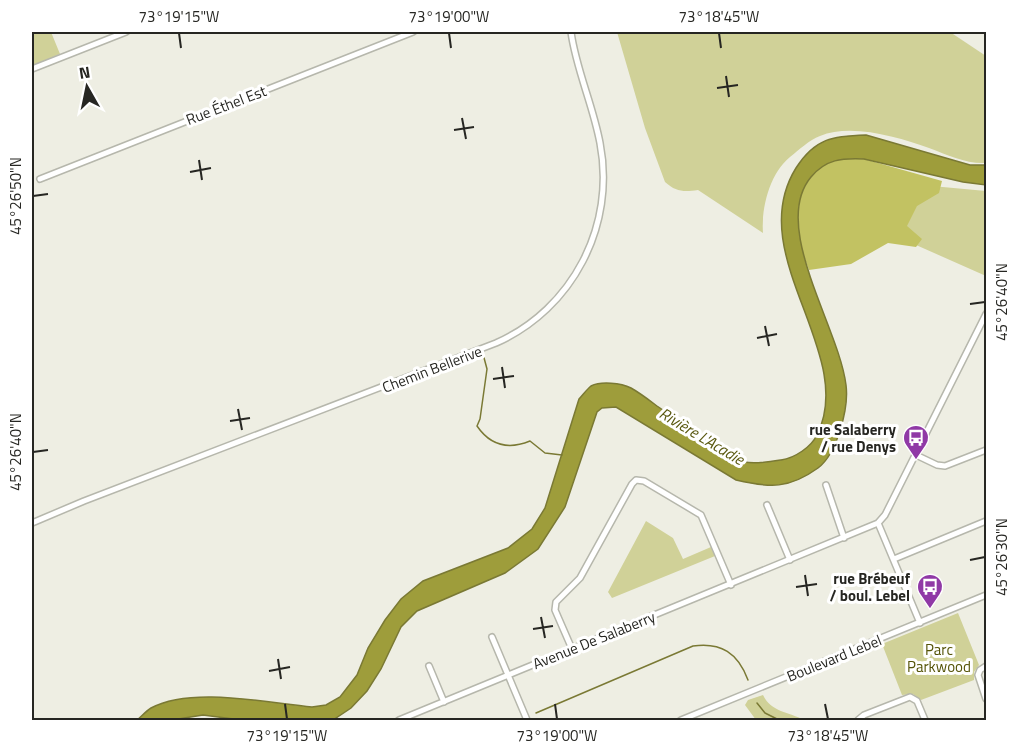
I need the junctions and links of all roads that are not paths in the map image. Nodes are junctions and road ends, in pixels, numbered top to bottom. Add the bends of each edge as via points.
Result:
1 (126, 32) edge
2 (413, 32) edge
3 (571, 32) edge
4 (32, 69) edge
5 (40, 179) dead end
6 (987, 314) edge
7 (987, 450) edge
8 (916, 455) junction
9 (826, 485) dead end
10 (767, 505) dead end
11 (987, 521) edge
12 (32, 523) edge
13 (878, 523) junction
14 (844, 538) junction
15 (790, 560) junction
16 (894, 560) junction
17 (731, 585) junction
18 (987, 595) edge
19 (920, 623) junction
20 (492, 637) dead end
21 (572, 650) junction
22 (429, 666) dead end
23 (987, 666) edge
24 (508, 675) junction
25 (987, 699) edge
26 (444, 702) junction
27 (399, 720) edge
28 (526, 720) edge
29 (681, 720) edge
30 (858, 720) edge
31 (925, 720) edge

1 - 4 street
2 - 5 street, Rue Éthel Est
3 - 12 street, Chemin Bellerive via 601,144 603,197 598,225 584,261 540,317 496,343
6 - 8 street
7 - 8 street via 945,466
8 - 13 street
9 - 14 street
10 - 15 street
11 - 16 street
13 - 14 street, Avenue De Salaberry
13 - 16 street
14 - 15 street, Avenue De Salaberry
15 - 17 street, Avenue De Salaberry
16 - 19 street
17 - 21 street, Avenue De Salaberry
17 - 21 street via 701,515 636,480 579,580 556,602 555,610
18 - 19 street, Boulevard Lebel
19 - 29 street, Boulevard Lebel
20 - 24 street
21 - 24 street, Avenue De Salaberry
22 - 26 street
23 - 25 street via 978,677
24 - 26 street, Avenue De Salaberry
24 - 28 street
26 - 27 street, Avenue De Salaberry
30 - 31 street via 910,697 917,700

